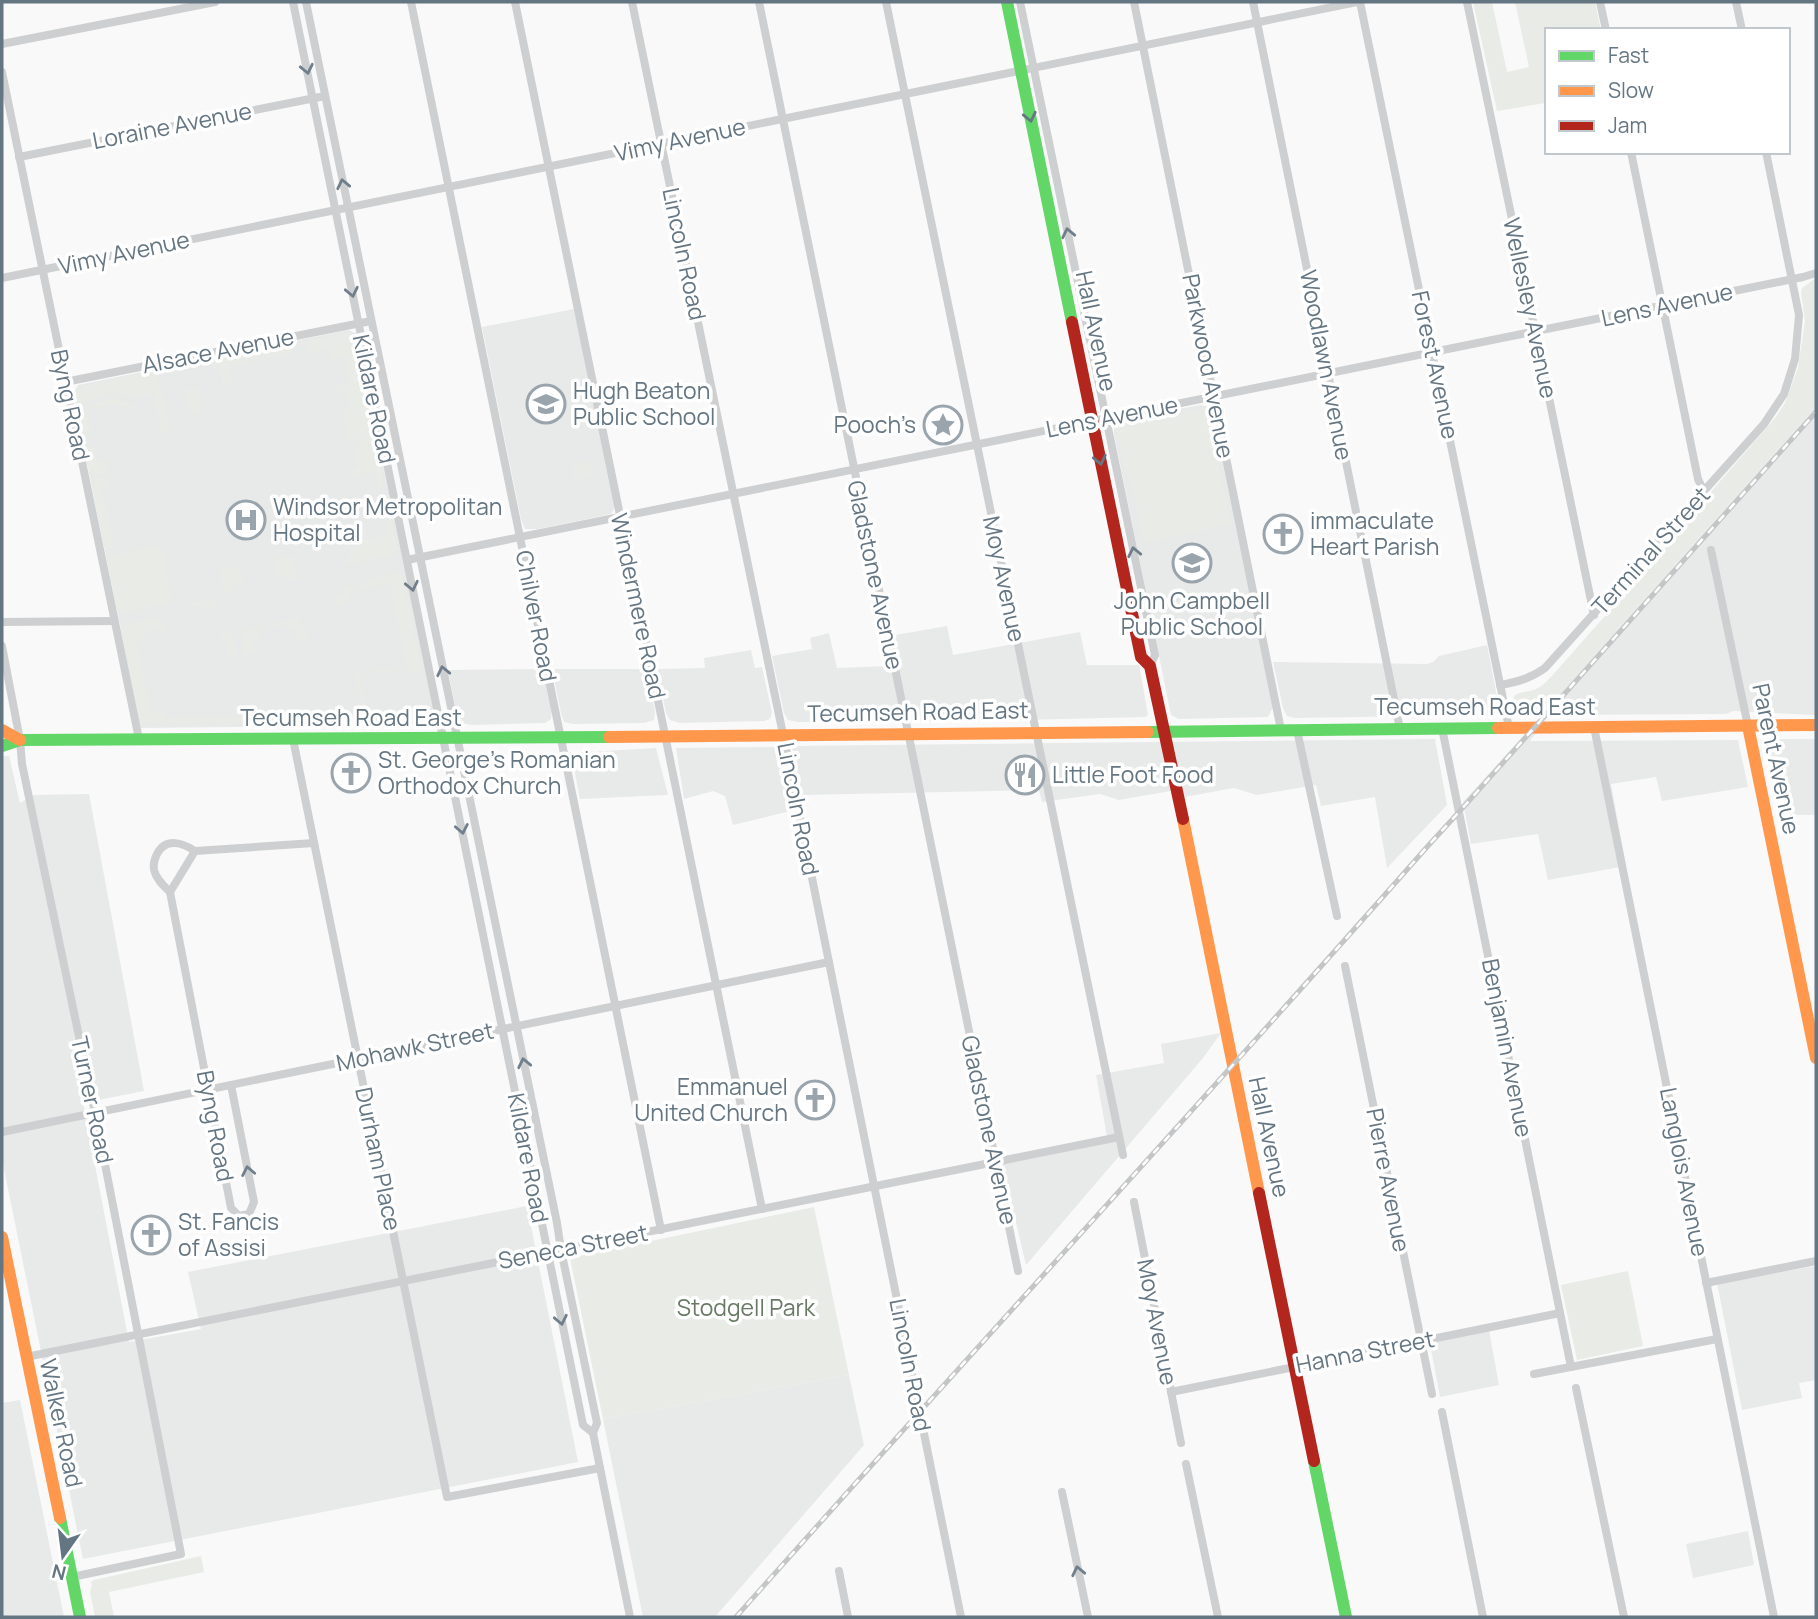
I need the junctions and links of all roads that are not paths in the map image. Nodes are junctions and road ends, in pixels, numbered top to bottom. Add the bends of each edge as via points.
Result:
1 (215, 2) edge
2 (293, 2) edge
3 (306, 2) edge
4 (411, 2) edge
5 (515, 2) edge
6 (632, 2) edge
7 (759, 2) edge
8 (886, 2) edge
9 (1007, 2) edge
10 (1020, 2) edge
11 (1134, 2) edge
12 (1253, 2) edge
13 (1359, 2) edge
14 (1467, 2) edge
15 (1600, 2) edge
16 (1736, 2) edge
17 (1257, 22) junction
18 (1606, 28) edge
19 (1742, 28) edge
20 (2, 44) edge
21 (1143, 45) junction
22 (1027, 69) junction
23 (2, 72) edge
24 (905, 94) junction
25 (325, 96) junction
26 (313, 98) junction
27 (782, 118) junction
28 (661, 143) junction
29 (1631, 154) edge
30 (1766, 154) edge
31 (19, 157) junction
32 (549, 166) junction
33 (449, 187) junction
34 (348, 207) junction
35 (335, 210) junction
36 (42, 270) junction
37 (1816, 273) edge
38 (2, 278) edge
39 (1792, 279) junction
40 (1662, 306) junction
41 (371, 321) junction
42 (358, 323) junction
43 (1535, 331) junction
44 (1432, 352) junction
45 (1328, 373) junction
46 (65, 382) junction
47 (1214, 397) junction
48 (1106, 418) junction
49 (1093, 421) junction
50 (976, 445) junction
51 (854, 469) junction
52 (1704, 492) junction
53 (733, 494) junction
54 (620, 517) junction
55 (520, 537) junction
56 (1711, 550) dead end
57 (420, 557) junction
58 (407, 560) junction
59 (1594, 615) junction
60 (114, 621) junction
61 (2, 622) edge
62 (2, 646) edge
63 (1150, 666) junction
64 (1500, 685) junction
65 (1816, 725) edge
66 (1748, 726) junction
67 (1594, 727) junction
68 (1442, 728) junction
69 (1509, 728) junction
70 (1400, 729) junction
71 (2, 730) edge
72 (1281, 730) junction
73 (1297, 730) junction
74 (1165, 731) junction
75 (1037, 732) junction
76 (908, 733) junction
77 (783, 735) junction
78 (665, 736) junction
79 (561, 737) junction
80 (450, 738) junction
81 (139, 739) junction
82 (293, 739) junction
83 (20, 740) junction
84 (2, 746) edge
85 (314, 843) junction
86 (195, 851) junction
87 (170, 892) junction
88 (1337, 916) dead end
89 (494, 917) junction
90 (480, 920) junction
91 (829, 962) junction
92 (1345, 966) dead end
93 (716, 985) junction
94 (615, 1006) junction
95 (516, 1026) junction
96 (502, 1029) junction
97 (1816, 1058) edge
98 (358, 1059) junction
99 (231, 1085) junction
100 (208, 1090) junction
101 (95, 1113) junction
102 (2, 1132) edge
103 (1119, 1137) junction
104 (1123, 1155) dead end
105 (995, 1162) junction
106 (874, 1187) junction
107 (1134, 1202) dead end
108 (762, 1209) junction
109 (661, 1230) junction
110 (2, 1237) edge
111 (561, 1250) junction
112 (548, 1253) junction
113 (1816, 1261) edge
114 (1018, 1271) dead end
115 (403, 1282) junction
116 (1706, 1283) junction
117 (1560, 1313) junction
118 (139, 1335) junction
119 (1717, 1339) junction
120 (1421, 1341) junction
121 (26, 1357) junction
122 (1294, 1366) junction
123 (1571, 1367) junction
124 (1534, 1374) dead end
125 (1576, 1388) dead end
126 (1171, 1392) junction
127 (1432, 1394) dead end
128 (1442, 1412) dead end
129 (593, 1433) junction
130 (1181, 1443) dead end
131 (1186, 1464) dead end
132 (600, 1468) junction
133 (1062, 1492) dead end
134 (839, 1571) dead end
135 (72, 1577) junction
136 (80, 1617) edge
137 (630, 1617) edge
138 (848, 1617) edge
139 (961, 1617) edge
140 (1088, 1617) edge
141 (1218, 1617) edge
142 (1346, 1617) edge
143 (1483, 1617) edge
144 (1624, 1617) edge
145 (1774, 1617) edge

1 - 20 street
2 -> 26 street, Kildare Road
3 - 25 street, Kildare Road
4 - 33 street, Chilver Road
5 - 32 street, Windermere Road
6 - 28 street, Lincoln Road
7 - 27 street, Gladstone Avenue
8 - 24 street, Moy Avenue
9 - 22 main road, Hall Avenue
10 - 22 street, Hall Avenue
11 - 21 street, Parkwood Avenue
12 - 17 street, Woodlawn Avenue
13 - 17 street, Vimy Avenue
13 - 44 street, Forest Avenue
14 - 43 street, Wellesley Avenue
15 - 18 street
16 - 19 street
17 - 21 street, Vimy Avenue
17 - 45 street, Woodlawn Avenue
21 - 22 street, Vimy Avenue
21 - 47 street, Parkwood Avenue
22 - 24 street, Vimy Avenue
48 -> 22 street, Hall Avenue
22 -> 49 main road, Hall Avenue
23 - 31 street, Byng Road
24 - 27 street, Vimy Avenue
24 - 50 street, Moy Avenue
25 - 26 street, Loraine Avenue
34 -> 25 street, Kildare Road
26 - 31 street, Loraine Avenue
26 - 35 street, Kildare Road
27 - 28 street, Vimy Avenue
27 - 51 street, Gladstone Avenue
28 - 32 street, Vimy Avenue
28 - 53 street, Lincoln Road
29 - 40 street
30 - 39 street, Terminal Street
31 - 36 street, Byng Road
32 - 33 street, Vimy Avenue
32 - 54 street, Windermere Road
33 - 34 street, Vimy Avenue
33 - 55 street, Chilver Road
34 - 35 street, Vimy Avenue
34 - 41 street, Kildare Road
35 - 36 street, Vimy Avenue
35 -> 42 street, Kildare Road
36 - 38 street, Vimy Avenue
36 - 46 street, Byng Road
37 - 39 street, Lens Avenue
39 - 40 street, Lens Avenue
39 - 52 street, Terminal Street via 1799,315 1795,359 1784,394 1769,418
40 - 43 street, Lens Avenue
40 - 52 street
41 - 42 street, Alsace Avenue
41 - 57 street, Kildare Road
42 - 46 street, Alsace Avenue
42 - 58 street, Kildare Road
43 - 44 street, Lens Avenue
43 - 59 street, Wellesley Avenue
44 - 45 street, Lens Avenue
44 - 64 street, Forest Avenue
45 - 47 street, Lens Avenue
45 - 70 street, Woodlawn Avenue
46 - 60 street, Byng Road
47 - 48 street, Lens Avenue
47 - 72 street, Parkwood Avenue
48 - 49 street, Lens Avenue
63 -> 48 street, Hall Avenue via 1155,655
49 - 50 street, Lens Avenue
49 -> 63 main road, Hall Avenue via 1140,657
50 - 51 street, Lens Avenue
50 - 75 street, Moy Avenue
51 - 53 street, Lens Avenue
51 - 76 street, Gladstone Avenue
52 - 59 street, Terminal Street
53 - 54 street, Lens Avenue
53 - 77 street, Lincoln Road
54 - 55 street, Lens Avenue
54 - 78 street, Windermere Road
55 - 57 street, Lens Avenue
55 - 79 street, Chilver Road
56 - 66 street, Parent Avenue
57 - 58 street, Lens Avenue
80 -> 57 street, Kildare Road
58 -> 80 street, Kildare Road
59 - 64 street, Terminal Street via 1533,677
60 - 61 street
60 - 81 street, Byng Road
62 - 83 street, Turner Road
63 - 74 main road, Hall Avenue
64 - 69 street, Forest Avenue
65 - 66 main road, Tecumseh Road East
66 - 67 main road, Tecumseh Road East
66 - 97 main road, Parent Avenue
67 - 69 main road, Tecumseh Road East
67 - 116 street, Langlois Avenue
68 - 69 main road, Tecumseh Road East
68 - 70 main road, Tecumseh Road East
68 - 117 street, Benjamin Avenue
70 - 73 main road, Tecumseh Road East
71 - 83 main road, Tecumseh Road East
72 - 73 main road, Tecumseh Road East
72 - 74 main road, Tecumseh Road East
73 - 88 street
74 - 75 main road, Tecumseh Road East
74 - 122 main road, Hall Avenue
75 - 76 main road, Tecumseh Road East
75 - 103 street, Moy Avenue
76 - 77 main road, Tecumseh Road East
76 - 105 street, Gladstone Avenue
77 - 78 main road, Tecumseh Road East
77 - 91 street, Lincoln Road
78 - 79 main road, Tecumseh Road East
78 - 93 street, Windermere Road
79 - 80 main road, Tecumseh Road East
79 - 94 street, Chilver Road
80 - 82 main road, Tecumseh Road East
80 - 89 street, Kildare Road
80 -> 90 street, Kildare Road
81 - 82 main road, Tecumseh Road East
81 - 83 main road, Tecumseh Road East
82 - 85 street, Durham Place
83 - 84 main road, Tecumseh Road East
83 - 101 street, Turner Road
85 - 86 street, Byng Road
85 - 98 street, Durham Place
86 - 87 street
86 - 87 street, Byng Road via 170,842 160,849 154,870
87 - 100 street, Byng Road
89 - 90 street
89 - 95 street, Kildare Road
90 - 96 street, Kildare Road
91 - 93 street, Mohawk Street
91 - 106 street, Lincoln Road
92 - 120 street, Pierre Avenue
93 - 94 street, Mohawk Street
93 - 108 street, Windermere Road
94 - 95 street, Mohawk Street
94 - 109 street, Chilver Road
95 - 96 street, Mohawk Street
111 -> 95 street, Kildare Road
96 - 98 street, Mohawk Street
96 - 112 street, Kildare Road
98 - 99 street, Mohawk Street
98 - 115 street, Durham Place
99 - 100 street, Mohawk Street
100 -> 99 street, Byng Road via 231,1208 245,1216 254,1202
100 - 101 street, Mohawk Street
101 - 102 street, Mohawk Street
101 - 118 street, Turner Road
103 - 104 street, Moy Avenue
103 - 105 street, Seneca Street
105 - 106 street, Seneca Street
105 - 114 street, Gladstone Avenue
106 - 108 street, Seneca Street
106 - 139 street, Lincoln Road
107 - 126 street, Moy Avenue
108 - 109 street, Seneca Street
109 - 111 street, Seneca Street
110 - 121 main road, Walker Road
111 - 112 street, Seneca Street
111 - 129 street, Kildare Road via 597,1423
112 - 115 street, Seneca Street
112 -> 129 street, Kildare Road via 583,1425
113 - 116 street
115 - 118 street, Seneca Street
115 - 132 street, Durham Place via 447,1497
116 - 119 street, Langlois Avenue
117 - 120 street, Hanna Street
117 - 123 street, Benjamin Avenue
118 - 121 street, Seneca Street
118 - 135 street, Turner Road via 181,1554
119 - 123 street
119 - 145 street, Langlois Avenue
120 - 122 street, Hanna Street
120 - 127 street, Pierre Avenue
121 - 135 main road, Walker Road
122 - 126 street, Hanna Street
122 - 142 main road, Hall Avenue
123 - 124 street
125 - 144 street
126 - 130 street, Moy Avenue
128 - 143 street
129 - 132 street, Kildare Road
131 - 141 street
132 - 137 street, Kildare Road
140 -> 133 street
134 - 138 street
135 - 136 main road, Walker Road

